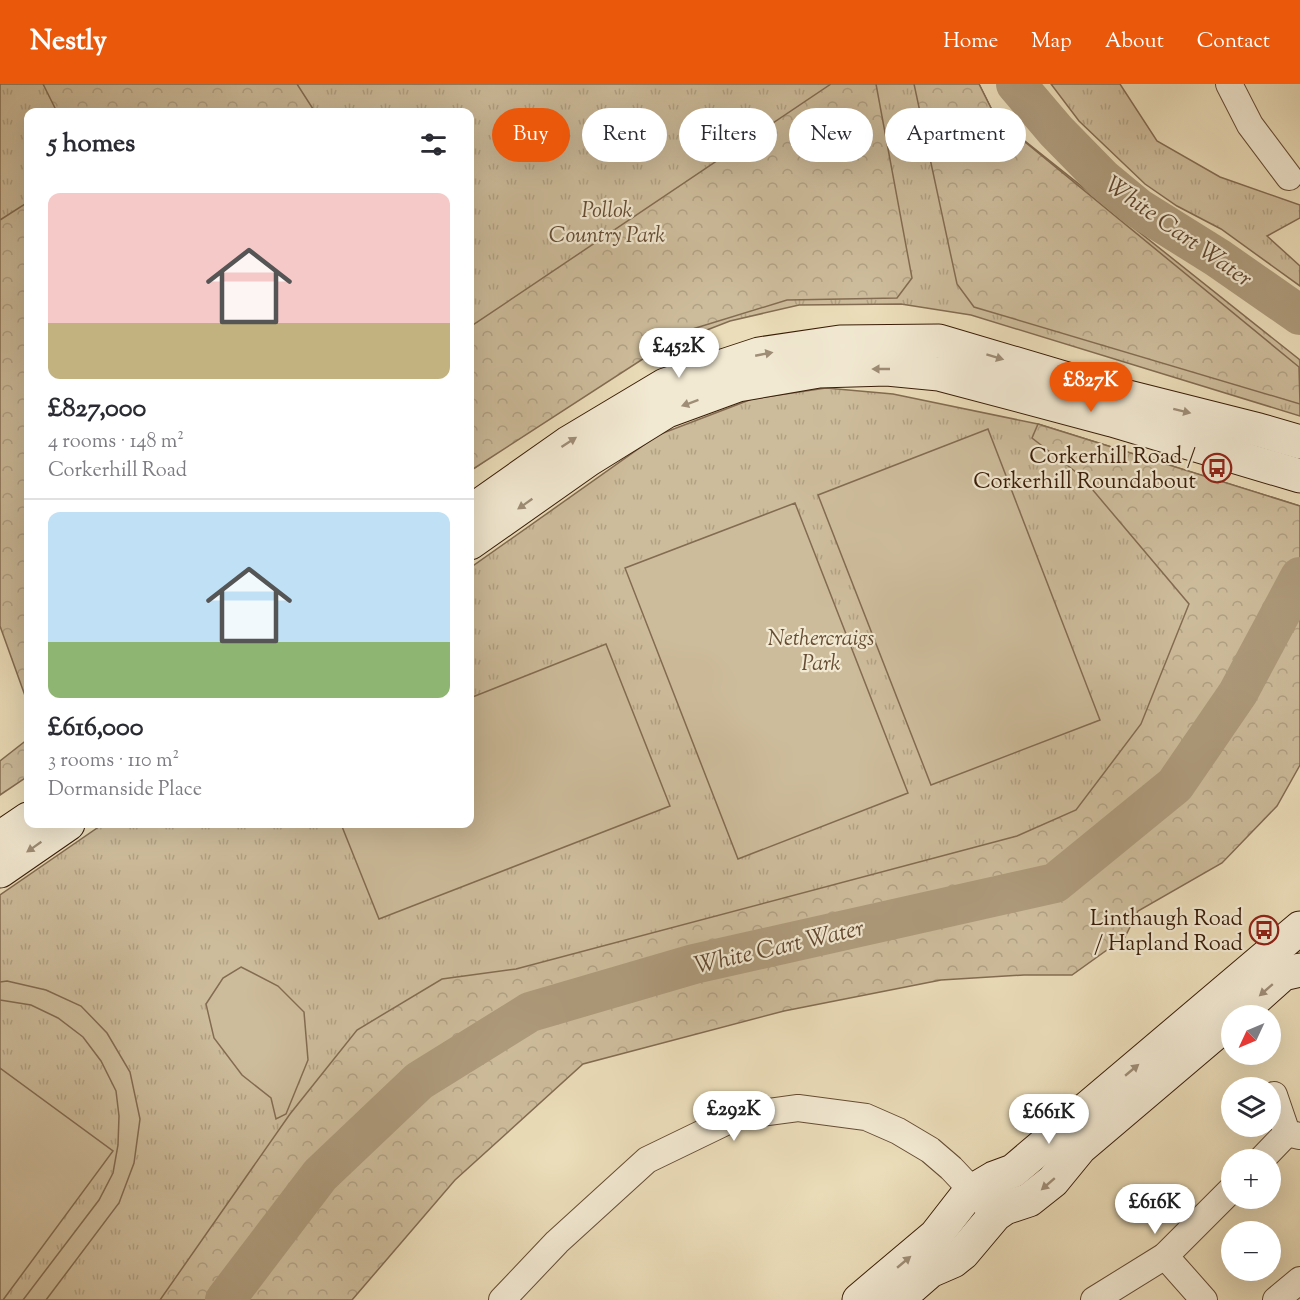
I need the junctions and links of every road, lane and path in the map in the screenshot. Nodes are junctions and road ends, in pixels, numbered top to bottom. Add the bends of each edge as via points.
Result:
1 (1229, 84) edge
2 (1289, 177) dead end
3 (1300, 442) edge
4 (1255, 445) junction
5 (1300, 476) edge
6 (474, 509) edge
7 (474, 540) edge
8 (24, 822) edge
9 (62, 828) edge
10 (0, 838) edge
11 (0, 871) edge
12 (1300, 928) edge
13 (1300, 970) edge
14 (1248, 1005) edge
15 (1221, 1028) edge
16 (1281, 1109) edge
17 (1294, 1134) edge
18 (1275, 1149) edge
19 (972, 1191) junction
20 (1221, 1200) edge
21 (995, 1215) junction
22 (1165, 1256) junction
23 (1300, 1280) edge
24 (502, 1300) edge
25 (860, 1300) edge
26 (897, 1300) edge
27 (1094, 1300) edge
28 (1204, 1300) edge
29 (1276, 1300) edge

1 - 2 street via 1250,125
3 - 4 street
4 - 5 street
6 -> 4 street via 568,443 665,385 759,354 840,342 939,340 1128,398
4 -> 7 street via 1112,420 939,374 887,369 819,371 738,385 667,411 588,460
8 - 10 street
9 -> 11 street
19 -> 12 street via 1012,1171
13 -> 14 street via 1283,974
15 -> 21 street via 1080,1148 1053,1180 1029,1200
16 - 17 street
17 - 18 street
19 - 21 street
19 - 24 street via 930,1150 866,1117 798,1108 738,1116 647,1160 557,1242
25 -> 19 street via 936,1235
20 - 22 street
21 - 26 street via 963,1253 930,1271
22 - 27 street
22 - 28 street
23 - 29 street

